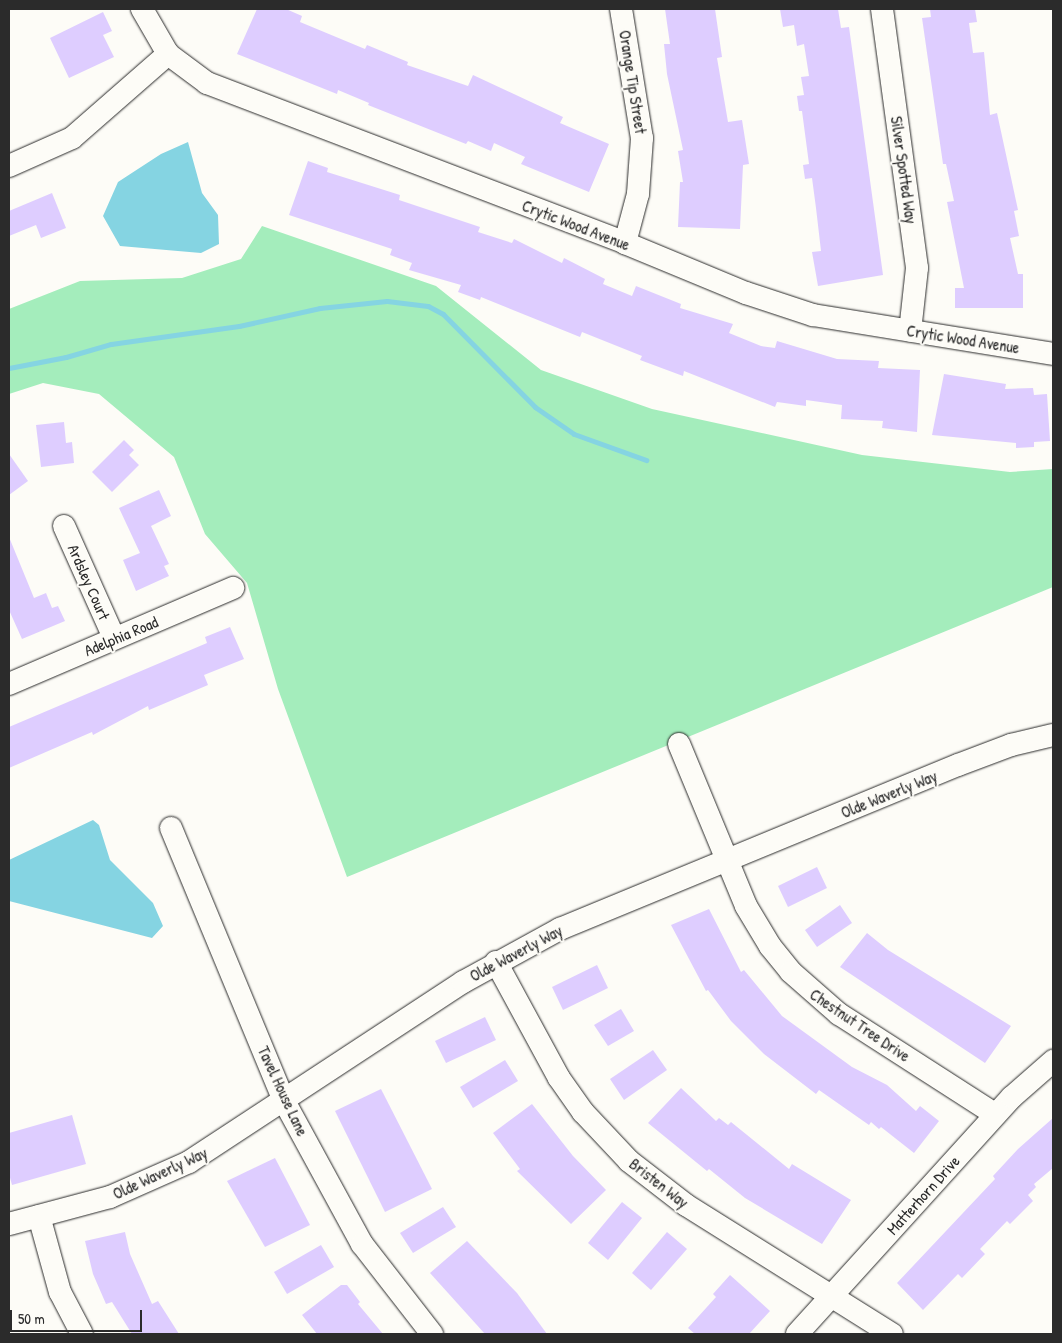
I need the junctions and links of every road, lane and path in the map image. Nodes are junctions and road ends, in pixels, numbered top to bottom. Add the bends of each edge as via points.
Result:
1 (142, 9) edge
2 (621, 9) edge
3 (882, 9) edge
4 (168, 54) junction
5 (9, 166) edge
6 (625, 243) junction
7 (910, 331) junction
8 (1053, 354) edge
9 (64, 526) dead end
10 (233, 588) dead end
11 (114, 638) junction
12 (9, 684) edge
13 (1053, 736) edge
14 (679, 744) dead end
15 (171, 828) dead end
16 (727, 860) junction
17 (496, 962) junction
18 (1053, 1060) edge
19 (284, 1100) junction
20 (996, 1114) junction
21 (39, 1216) junction
22 (9, 1224) edge
23 (831, 1296) junction
24 (82, 1334) edge
25 (432, 1334) edge
26 (797, 1334) edge
27 (892, 1334) edge

1 - 4 street, Crytic Wood Avenue
2 - 6 street, Orange Tip Street via 642,138 638,194
3 - 7 street, Silver Spotted Way via 917,268
4 - 5 street via 72,138
4 - 6 street, Crytic Wood Avenue via 207,84
6 - 7 street, Crytic Wood Avenue via 813,315
7 - 8 street, Crytic Wood Avenue
9 - 11 street, Ardsley Court
10 - 11 street, Adelphia Road
11 - 12 street, Adelphia Road
13 - 16 street, Olde Waverly Way via 1011,746 958,765
14 - 16 street, Chestnut Tree Drive
15 - 19 street, Tavel House Lane
16 - 17 street, Olde Waverly Way via 584,918
16 - 20 street, Chestnut Tree Drive via 761,932 802,984 839,1014
17 - 19 street, Olde Waverly Way
17 - 23 street, Bristen Way via 555,1072 583,1112 613,1145 686,1205
18 - 20 street, Matterhorn Drive
19 - 21 street, Olde Waverly Way via 209,1151 171,1172 110,1197
19 - 25 street, Tavel House Lane via 362,1244
20 - 23 street, Matterhorn Drive
21 - 22 street, Olde Waverly Way
21 - 24 street via 60,1292
23 - 26 street, Matterhorn Drive
23 - 27 street, Bristen Way

